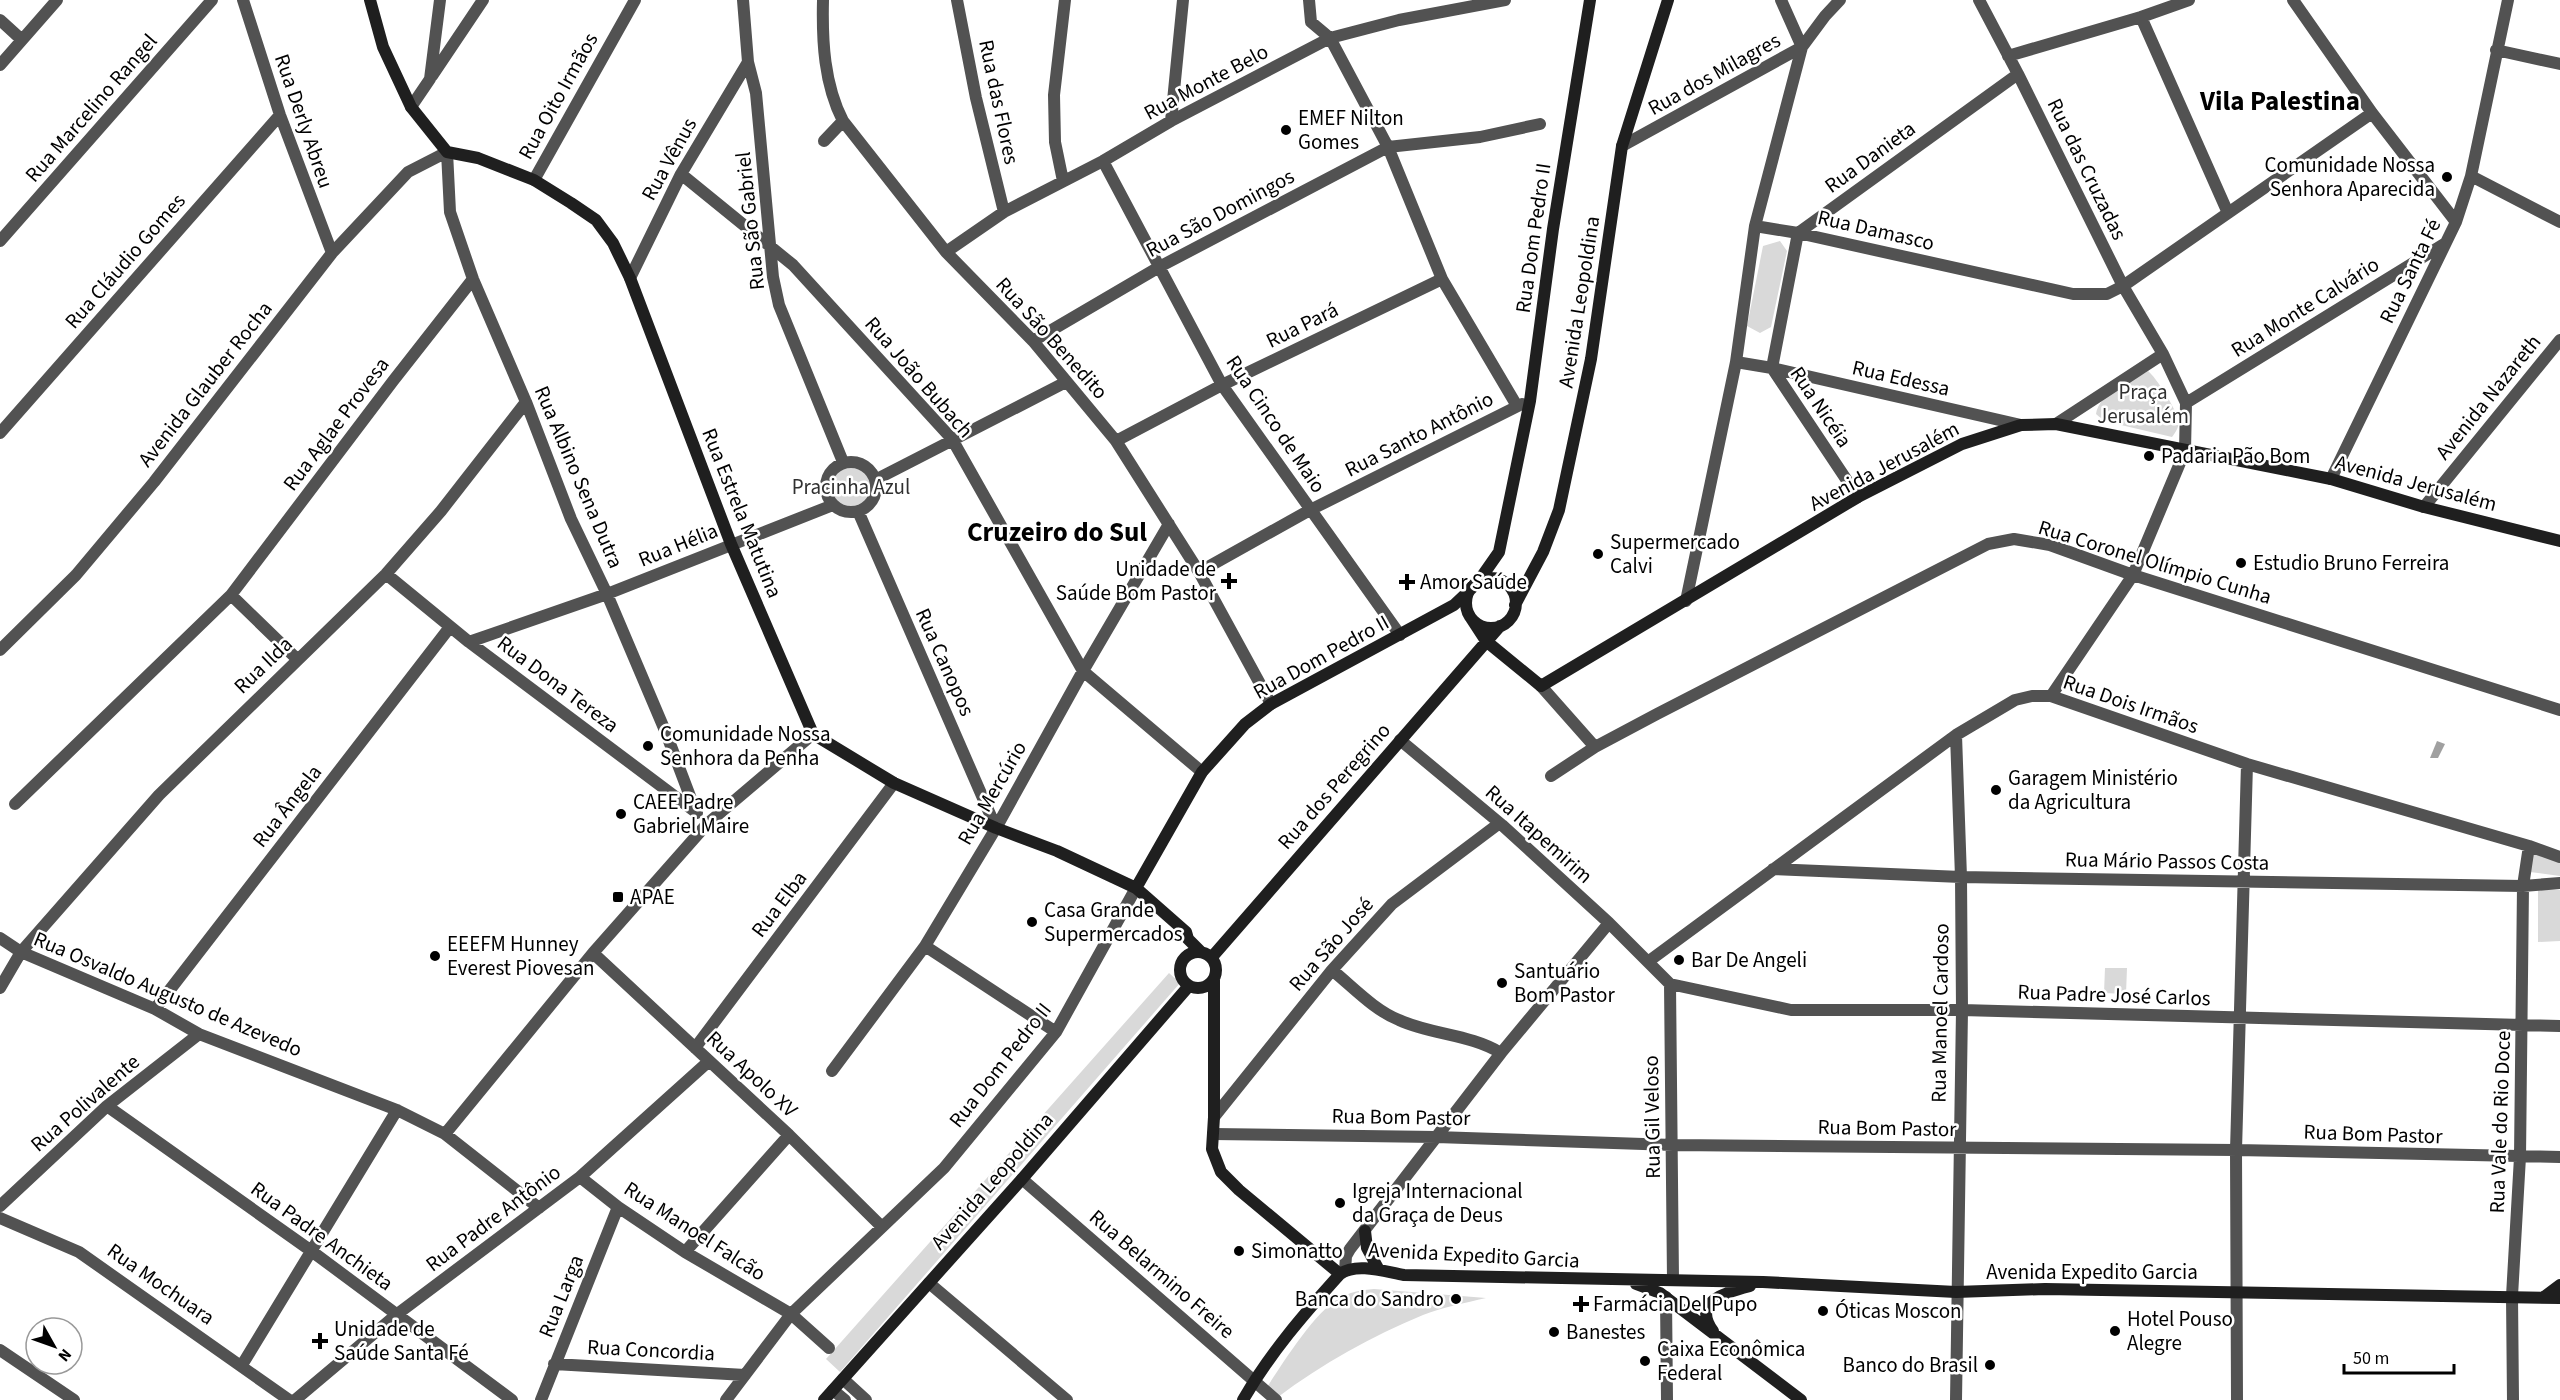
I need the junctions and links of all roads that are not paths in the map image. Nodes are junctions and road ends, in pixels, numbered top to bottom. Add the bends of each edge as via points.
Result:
1 (57, 0) edge
2 (212, 0) edge
3 (243, 0) edge
4 (370, 0) edge
5 (440, 0) edge
6 (483, 0) edge
7 (635, 0) edge
8 (743, 0) edge
9 (823, 0) edge
10 (957, 0) edge
11 (1065, 0) edge
12 (1183, 0) edge
13 (1309, 0) edge
14 (1505, 0) edge
15 (1590, 0) edge
16 (1668, 0) edge
17 (1781, 0) edge
18 (1840, 0) edge
19 (1979, 0) edge
20 (2189, 0) edge
21 (2508, 0) edge
22 (2298, 2) edge
23 (1463, 3) edge
24 (2141, 17) junction
25 (0, 20) edge
26 (1330, 38) junction
27 (22, 40) junction
28 (1802, 47) junction
29 (2496, 50) junction
30 (2008, 56) junction
31 (748, 62) junction
32 (2560, 64) edge
33 (0, 65) edge
34 (2018, 74) junction
35 (430, 79) junction
36 (411, 107) junction
37 (2372, 113) junction
38 (280, 115) junction
39 (843, 121) junction
40 (1171, 121) junction
41 (1540, 124) dead end
42 (824, 141) dead end
43 (1622, 146) junction
44 (1388, 147) junction
45 (447, 152) junction
46 (1103, 161) junction
47 (681, 174) junction
48 (2471, 176) junction
49 (534, 180) junction
50 (1064, 181) junction
51 (1004, 212) junction
52 (2228, 213) junction
53 (2456, 222) junction
54 (2560, 222) edge
55 (1755, 226) junction
56 (1798, 233) junction
57 (0, 241) edge
58 (769, 244) junction
59 (2445, 244) junction
60 (946, 252) junction
61 (332, 253) junction
62 (1161, 266) junction
63 (630, 278) junction
64 (473, 279) junction
65 (1442, 279) junction
66 (2123, 286) junction
67 (2560, 340) edge
68 (1033, 341) junction
69 (2163, 354) junction
70 (1736, 362) junction
71 (1772, 368) junction
72 (1066, 382) junction
73 (1222, 386) junction
74 (1530, 401) junction
75 (526, 402) junction
76 (2186, 403) junction
77 (1517, 406) junction
78 (2056, 424) junction
79 (2021, 425) junction
80 (0, 433) edge
81 (952, 439) junction
82 (1116, 441) junction
83 (2185, 451) junction
84 (843, 462) junction
85 (2331, 478) junction
86 (875, 480) junction
87 (1858, 497) junction
88 (833, 505) junction
89 (2424, 507) junction
90 (1310, 510) junction
91 (858, 511) junction
92 (1169, 524) junction
93 (2560, 541) edge
94 (731, 544) junction
95 (1198, 572) junction
96 (386, 574) junction
97 (2133, 575) junction
98 (1474, 586) junction
99 (231, 594) junction
100 (607, 594) junction
101 (1686, 601) junction
102 (1515, 605) junction
103 (1471, 618) junction
104 (1500, 626) junction
105 (450, 627) junction
106 (1400, 635) junction
107 (1486, 641) junction
108 (469, 642) junction
109 (0, 650) edge
110 (297, 659) junction
111 (1083, 671) junction
112 (1541, 686) junction
113 (2051, 696) junction
114 (1271, 704) junction
115 (2560, 710) edge
116 (813, 734) junction
117 (1956, 735) junction
118 (1400, 740) junction
119 (1595, 747) junction
120 (2247, 764) junction
121 (1202, 772) junction
122 (1551, 776) dead end
123 (894, 783) junction
124 (15, 804) dead end
125 (696, 812) junction
126 (707, 824) junction
127 (1502, 825) junction
128 (996, 828) junction
129 (2529, 846) junction
130 (2560, 857) edge
131 (1773, 869) junction
132 (1961, 877) junction
133 (2242, 881) junction
134 (2560, 883) edge
135 (2523, 886) junction
136 (1136, 888) junction
137 (1609, 923) junction
138 (0, 938) edge
139 (1188, 939) junction
140 (925, 946) junction
141 (21, 952) junction
142 (593, 953) junction
143 (1206, 955) junction
144 (1185, 957) junction
145 (1649, 962) junction
146 (1332, 970) junction
147 (1214, 980) junction
148 (1670, 984) junction
149 (1188, 987) junction
150 (0, 988) edge
151 (155, 1010) junction
152 (1962, 1010) junction
153 (2239, 1018) junction
154 (2523, 1024) junction
155 (2560, 1026) edge
156 (1056, 1032) junction
157 (199, 1034) junction
158 (695, 1048) junction
159 (1501, 1053) junction
160 (708, 1062) junction
161 (832, 1071) dead end
162 (107, 1106) junction
163 (397, 1110) junction
164 (1214, 1117) junction
165 (445, 1134) junction
166 (1213, 1134) junction
167 (789, 1135) junction
168 (1436, 1137) junction
169 (1673, 1145) junction
170 (1958, 1149) junction
171 (2236, 1150) junction
172 (2520, 1157) junction
173 (2560, 1157) edge
174 (580, 1177) junction
175 (1022, 1179) junction
176 (0, 1206) edge
177 (618, 1207) junction
178 (538, 1208) junction
179 (0, 1218) edge
180 (881, 1226) junction
181 (1365, 1231) junction
182 (310, 1250) junction
183 (685, 1252) junction
184 (1379, 1270) junction
185 (1342, 1272) junction
186 (1623, 1280) junction
187 (1673, 1280) junction
188 (1763, 1282) junction
189 (928, 1283) junction
190 (2560, 1285) edge
191 (1956, 1292) junction
192 (2237, 1292) junction
193 (2512, 1296) junction
194 (1666, 1297) junction
195 (2544, 1297) junction
196 (2560, 1298) edge
197 (791, 1314) junction
198 (396, 1315) junction
199 (1719, 1339) junction
200 (830, 1348) dead end
201 (0, 1350) edge
202 (554, 1364) junction
203 (242, 1365) junction
204 (745, 1375) junction
205 (843, 1379) junction
206 (1255, 1380) junction
207 (833, 1390) junction
208 (74, 1400) edge
209 (289, 1400) edge
210 (295, 1400) edge
211 (512, 1400) edge
212 (541, 1400) edge
213 (726, 1400) edge
214 (824, 1400) edge
215 (845, 1400) edge
216 (866, 1400) edge
217 (1067, 1400) edge
218 (1243, 1400) edge
219 (1276, 1400) edge
220 (1667, 1400) edge
221 (1801, 1400) edge
222 (1956, 1400) edge
223 (2237, 1400) edge
224 (2513, 1400) edge

1 - 27 street
2 - 57 street, Rua Marcelino Rangel
3 - 38 street, Rua Derly Abreu
4 - 36 street via 383,46
5 - 35 street
6 - 35 street
7 - 49 street, Rua Oito Irmãos
8 - 31 street, Rua São Gabriel
9 - 39 street, Rua São Benedito via 826,73
10 - 51 street, Rua das Flores
11 - 50 street via 1054,95 1055,142
12 - 40 street
13 - 26 street via 1311,22
14 - 23 street, Rua Monte Belo
15 - 74 street, Rua Dom Pedro II
16 - 43 street, Avenida Leopoldina
17 - 28 street
18 - 28 street, Rua dos Milagres
19 - 30 street, Rua das Cruzadas
20 - 24 street
21 - 29 street, Rua Santa Fé
22 - 37 street
23 - 26 street, Rua Monte Belo
24 - 30 street
24 - 52 street
25 - 27 street
26 - 40 street, Rua Monte Belo
26 - 44 street
27 - 33 street
28 - 43 street, Rua dos Milagres
28 - 55 street
29 - 32 street
29 - 48 street, Rua Santa Fé
30 - 34 street, Rua das Cruzadas
31 - 47 street, Rua Vênus
31 - 58 street, Rua São Gabriel via 756,93
34 - 56 street, Rua Danieta
34 - 66 street, Rua das Cruzadas
35 - 36 street
36 - 45 street
37 - 52 street, Rua Damasco
37 - 53 street
38 - 61 street, Rua Derly Abreu
38 - 80 street, Rua Cláudio Gomes
39 - 42 street
39 - 60 street, Rua São Benedito
40 - 46 street, Rua Monte Belo
41 - 44 street, Rua São Domingos via 1480,137
43 - 102 street, Avenida Leopoldina via 1591,359 1559,510 1543,552
44 - 62 street, Rua São Domingos
44 - 65 street
45 - 49 street, Rua Estrela Matutina via 478,158
45 - 61 street, Avenida Glauber Rocha via 408,172
45 - 64 street, Rua Albino Sena Dutra via 450,212
46 - 50 street, Rua Monte Belo
46 - 62 street, Rua Cinco de Maio
47 - 58 street, Rua João Bubach
47 - 63 street, Rua Vênus
48 - 53 street, Rua Santa Fé
48 - 54 street
49 - 63 street, Rua Estrela Matutina via 596,220 613,243
50 - 51 street, Rua Monte Belo
51 - 60 street, Rua Monte Belo
52 - 66 street, Rua Damasco
53 - 59 street, Rua Santa Fé
55 - 56 street, Rua Damasco
55 - 70 street
56 - 66 street, Rua Damasco via 2073,294 2107,294
56 - 71 street
58 - 81 street, Rua João Bubach via 812,285
58 - 84 street, Rua São Gabriel via 780,305
59 - 76 street, Rua Monte Calvário
59 - 85 street, Rua Santa Fé
60 - 68 street, Rua São Benedito
61 - 109 street, Avenida Glauber Rocha via 154,482 76,575
62 - 68 street, Rua São Domingos
62 - 73 street, Rua Cinco de Maio
63 - 94 street, Rua Estrela Matutina
64 - 75 street, Rua Albino Sena Dutra
64 - 99 street, Rua Aglae Provesa
65 - 73 street, Rua Pará
65 - 77 street
66 - 69 street, Rua das Cruzadas
67 - 89 street, Avenida Nazareth
68 - 72 street, Rua São Benedito
69 - 76 street, Rua das Cruzadas
69 - 78 street
70 - 71 street, Rua Nicéia
70 - 101 street
71 - 79 street, Rua Edessa
71 - 87 street, Rua Nicéia
72 - 81 street
72 - 82 street, Rua São Benedito
73 - 82 street, Rua Pará
73 - 90 street, Rua Cinco de Maio
74 - 77 street, Rua Santo Antônio
74 - 98 street, Rua Dom Pedro II via 1499,552
75 - 96 street, Rua Ilda
75 - 100 street, Rua Albino Sena Dutra via 571,519
76 - 83 street, Rua das Cruzadas
77 - 90 street, Rua Santo Antônio
78 - 79 street, Avenida Jerusalém
78 - 83 street, Avenida Jerusalém
79 - 87 street, Avenida Jerusalém via 1962,444
81 - 86 street
81 - 111 street, Rua João Bubach
82 - 92 street, Rua São Benedito
83 - 85 street, Avenida Jerusalém
83 - 97 street
84 - 86 street via 863,465
84 - 88 street via 826,481 826,494
85 - 89 street, Avenida Jerusalém
86 - 91 street via 873,500
87 - 101 street, Avenida Jerusalém
88 - 91 street via 844,512
88 - 94 street, Rua Hélia
89 - 93 street, Avenida Jerusalém
90 - 95 street, Rua Santo Antônio
90 - 106 street, Rua Cinco de Maio
91 - 128 street, Rua Canopos
92 - 95 street, Rua São Benedito
92 - 111 street, Rua Mercúrio
94 - 100 street, Rua Hélia
94 - 116 street, Rua Estrela Matutina
95 - 114 street, Rua São Benedito
96 - 105 street, Rua Dona Tereza
96 - 110 street, Rua Ilda
97 - 113 street
97 - 115 street, Rua Coronel Olímpio Cunha
97 - 119 street, Rua Coronel Olímpio Cunha via 2050,545 2014,539 1988,544
98 - 102 street via 1490,579 1503,582 1512,591
98 - 103 street via 1466,601
98 - 106 street, Rua Dom Pedro II via 1454,606
99 - 110 street
99 - 124 street, Rua Aglae Provesa
100 - 108 street, Rua Hélia
100 - 125 street, Rua Albino Sena Dutra
101 - 112 street, Avenida Jerusalém
102 - 104 street via 1511,618
103 - 104 street via 1486,628
103 - 107 street
104 - 107 street, Rua dos Peregrino
105 - 108 street, Rua Dona Tereza
105 - 151 street, Rua Ângela
106 - 114 street, Rua Dom Pedro II
107 - 112 street
107 - 118 street, Rua dos Peregrino
108 - 125 street, Rua Dona Tereza
110 - 141 street, Rua Ilda via 159,795
111 - 121 street, Rua João Bubach
111 - 128 street, Rua Mercúrio
112 - 119 street
113 - 117 street, Rua Dois Irmãos via 2015,700
113 - 120 street, Rua Dois Irmãos
114 - 121 street, Rua Dom Pedro II via 1245,724
116 - 123 street
116 - 126 street
117 - 131 street, Rua Dois Irmãos
117 - 132 street, Rua Manoel Cardoso
118 - 127 street, Rua Itapemirim
118 - 143 street, Rua dos Peregrino
119 - 122 street, Rua Coronel Olímpio Cunha
120 - 129 street, Rua Dois Irmãos
120 - 133 street
121 - 136 street, Rua Dom Pedro II
123 - 128 street
123 - 158 street, Rua Elba
125 - 126 street, Rua Dona Tereza
126 - 142 street
127 - 137 street, Rua Itapemirim
127 - 146 street, Rua São José via 1392,904
128 - 136 street
128 - 140 street, Rua Mercúrio
129 - 130 street, Rua Dois Irmãos
129 - 135 street, Rua Vale do Rio Doce
131 - 132 street, Rua Mário Passos Costa
131 - 145 street, Rua Dois Irmãos
132 - 133 street, Rua Mário Passos Costa
132 - 152 street, Rua Manoel Cardoso
133 - 135 street, Rua Mário Passos Costa
133 - 153 street
134 - 135 street, Rua Mário Passos Costa
135 - 154 street, Rua Vale do Rio Doce
136 - 139 street via 1186,932
136 - 156 street, Rua Dom Pedro II
137 - 145 street, Rua Itapemirim
137 - 159 street
138 - 141 street, Rua Osvaldo Augusto de Azevedo
139 - 143 street
139 - 144 street
140 - 156 street
140 - 161 street, Rua Mercúrio
141 - 150 street, Rua Ilda
141 - 151 street, Rua Osvaldo Augusto de Azevedo
142 - 158 street, Rua Apolo XV
142 - 165 street
143 - 144 street via 1192,952
143 - 147 street via 1216,972
144 - 149 street via 1179,973
145 - 148 street
146 - 159 street via 1399,1020 1487,1044
146 - 164 street, Rua São José
147 - 149 street via 1207,987
147 - 164 street
148 - 152 street, Rua Padre José Carlos via 1791,1010
148 - 169 street, Rua Gil Veloso
149 - 175 street, Avenida Leopoldina
151 - 157 street, Rua Osvaldo Augusto de Azevedo
152 - 153 street, Rua Padre José Carlos
152 - 170 street, Rua Manoel Cardoso
153 - 154 street, Rua Padre José Carlos
153 - 171 street
154 - 155 street, Rua Padre José Carlos
154 - 172 street, Rua Vale do Rio Doce
156 - 180 street, Rua Dom Pedro II via 944,1168
157 - 162 street, Rua Polivalente
157 - 163 street, Rua Osvaldo Augusto de Azevedo
158 - 160 street, Rua Apolo XV
159 - 168 street
160 - 167 street, Rua Apolo XV
160 - 174 street, Rua Padre Antônio
162 - 176 street, Rua Polivalente
162 - 182 street, Rua Padre Anchieta
163 - 165 street, Rua Osvaldo Augusto de Azevedo
163 - 182 street
164 - 166 street
165 - 178 street, Rua Osvaldo Augusto de Azevedo
166 - 168 street, Rua Bom Pastor
166 - 185 street via 1212,1149 1221,1172
167 - 180 street, Rua Apolo XV
167 - 183 street
168 - 169 street, Rua Bom Pastor
168 - 181 street
169 - 170 street, Rua Bom Pastor
169 - 187 street, Rua Gil Veloso
170 - 171 street, Rua Bom Pastor
170 - 191 street, Rua Manoel Cardoso
171 - 172 street, Rua Bom Pastor
171 - 192 street
172 - 173 street, Rua Bom Pastor
172 - 193 street, Rua Vale do Rio Doce
174 - 177 street, Rua Manoel Falcão
174 - 178 street, Rua Padre Antônio
175 - 189 street, Avenida Leopoldina
175 - 206 street, Rua Belarmino Freire
177 - 183 street, Rua Manoel Falcão
177 - 202 street, Rua Larga
178 - 198 street, Rua Padre Antônio
179 - 203 street, Rua Mochuara via 79,1252
180 - 197 street, Rua Dom Pedro II
181 - 184 street via 1367,1248
181 - 185 street via 1346,1256
182 - 198 street, Rua Padre Anchieta
182 - 203 street
183 - 197 street, Rua Manoel Falcão
184 - 185 street, Avenida Expedito Garcia via 1360,1268
184 - 186 street, Avenida Expedito Garcia via 1404,1275
185 - 206 street, Avenida Expedito Garcia via 1292,1327
186 - 187 street, Avenida Expedito Garcia
186 - 194 street, Avenida Expedito Garcia
187 - 188 street, Avenida Expedito Garcia
188 - 191 street, Avenida Expedito Garcia
188 - 199 street via 1724,1293 1710,1304 1706,1322
189 - 205 street, Avenida Leopoldina
189 - 217 street
190 - 195 street
191 - 192 street, Avenida Expedito Garcia
191 - 222 street, Rua Manoel Cardoso
192 - 193 street, Avenida Expedito Garcia
192 - 223 street
193 - 195 street, Avenida Expedito Garcia
193 - 224 street, Rua Vale do Rio Doce
194 - 199 street, Avenida Expedito Garcia
194 - 220 street
195 - 196 street, Avenida Expedito Garcia
197 - 200 street
197 - 204 street, Rua Dom Pedro II
198 - 210 street, Rua Padre Antônio
198 - 211 street, Rua Padre Anchieta
199 - 221 street, Avenida Expedito Garcia
201 - 208 street
202 - 204 street, Rua Concordia
202 - 212 street, Rua Larga
203 - 209 street, Rua Mochuara
204 - 213 street, Rua Dom Pedro II
205 - 207 street, Avenida Leopoldina
205 - 216 street
206 - 218 street, Avenida Expedito Garcia
206 - 219 street, Rua Belarmino Freire
207 - 214 street, Avenida Leopoldina
207 - 215 street

